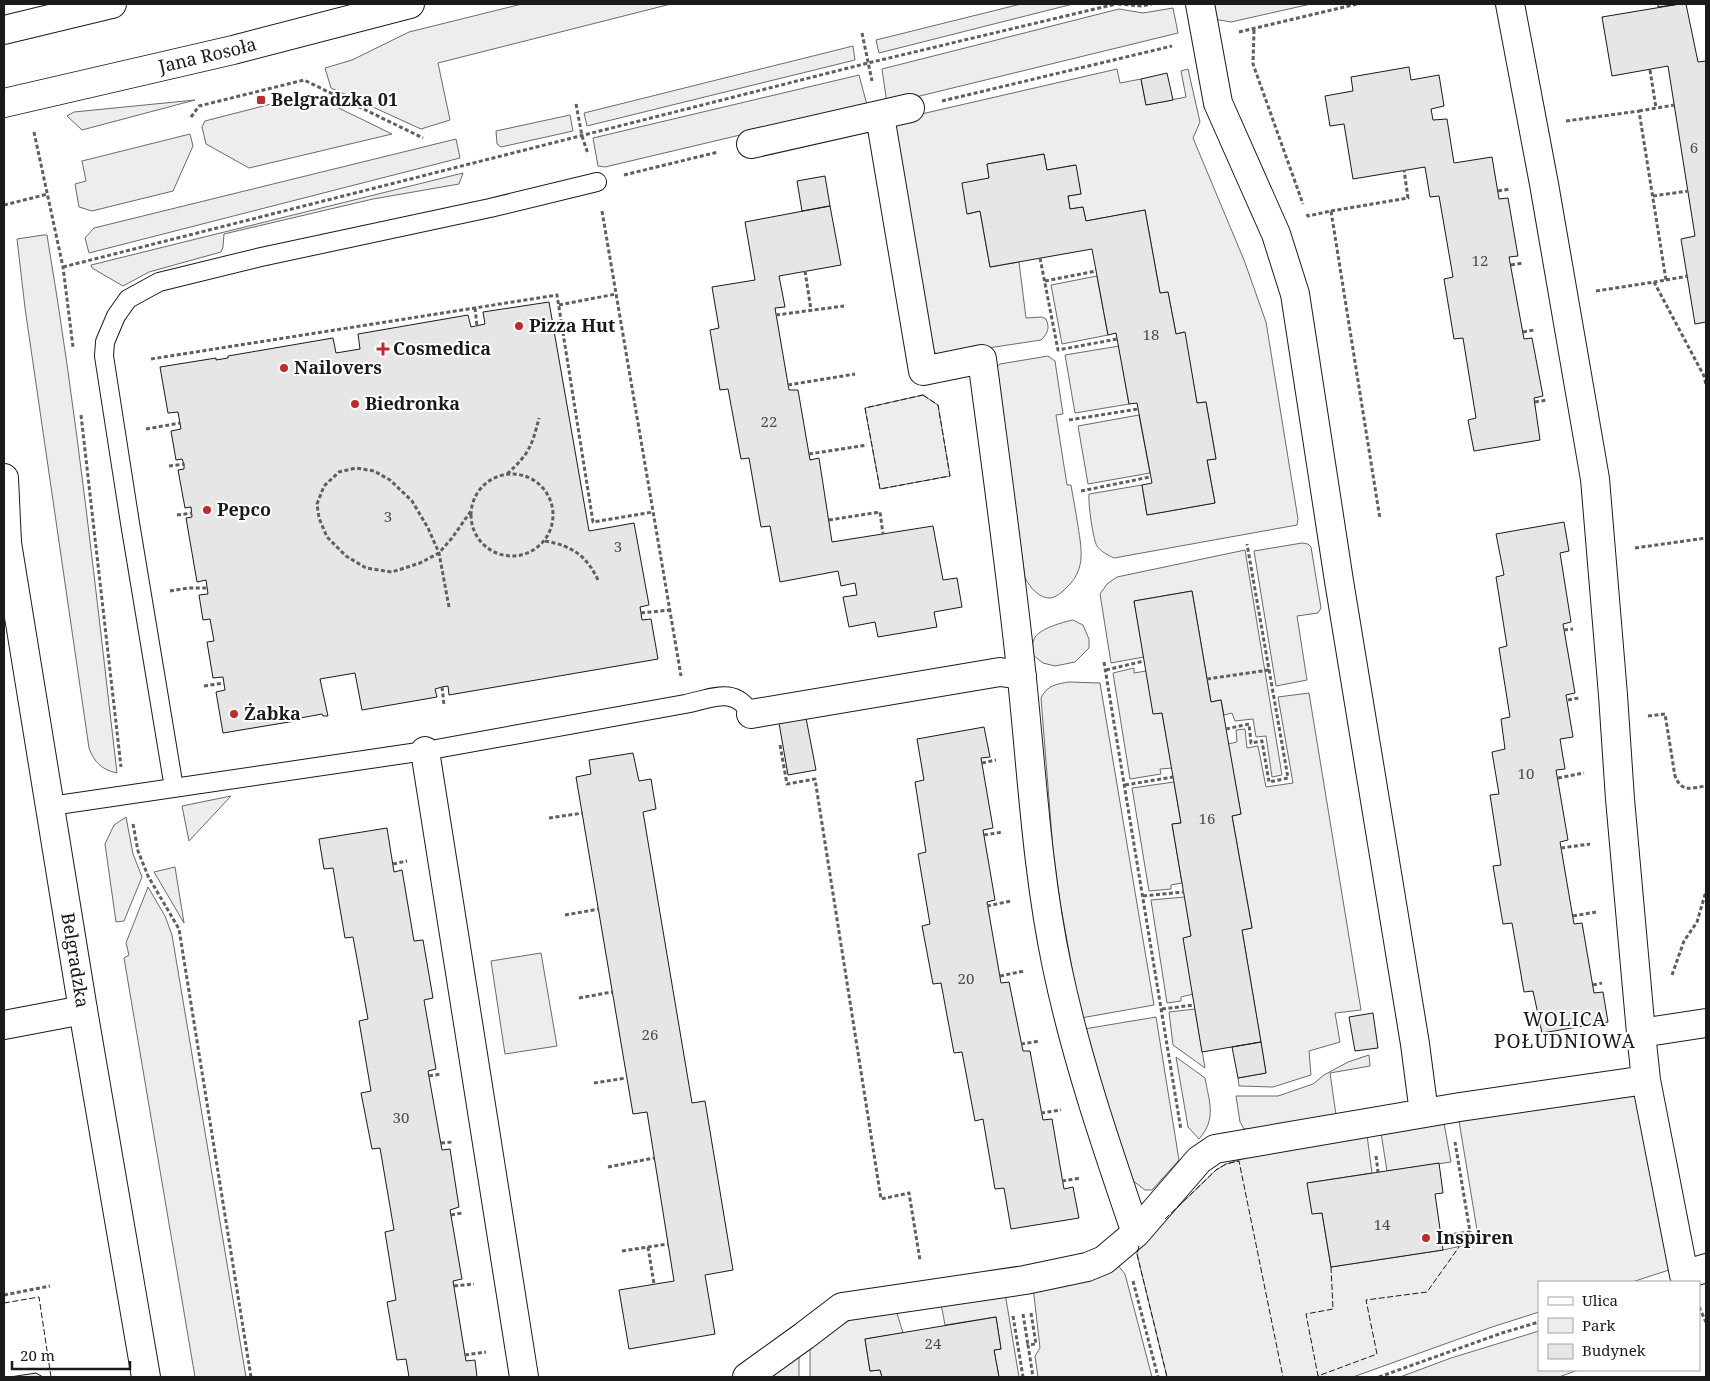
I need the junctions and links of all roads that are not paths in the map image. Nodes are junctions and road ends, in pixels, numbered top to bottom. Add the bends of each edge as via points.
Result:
1 (112, 4) edge
2 (410, 4) edge
3 (1200, 4) edge
4 (1510, 4) edge
5 (4, 30) edge
6 (4, 103) edge
7 (910, 108) road end
8 (880, 116) junction
9 (751, 144) road end
10 (597, 182) road end
11 (4, 478) edge
12 (6, 535) edge
13 (1022, 676) junction
14 (762, 712) joint
15 (425, 751) junction
16 (174, 788) junction
17 (51, 806) junction
18 (83, 1010) junction
19 (1706, 1023) edge
20 (4, 1025) edge
21 (1641, 1033) junction
22 (1646, 1080) junction
23 (1424, 1113) junction
24 (1130, 1239) junction
25 (1695, 1272) edge
26 (146, 1377) edge
27 (524, 1377) edge
28 (747, 1377) edge

1 - 5 street
2 - 6 street, Jana Rosoła via 233,50
3 - 23 street via 1218,103 1276,234 1295,294
4 - 21 street via 1595,480
7 - 8 street
8 - 9 street
8 - 13 street via 924,371 982,359
10 - 16 lane via 159,282 128,300 116,316 107,336 104,356
11 - 12 street, Belgradzka
12 - 17 street, Belgradzka
13 - 14 street via 1000,672
13 - 24 street via 1042,885 1056,965
14 - 15 lane via 737,698 719,696
15 - 16 lane
15 - 27 street
16 - 17 lane
17 - 18 street, Belgradzka
18 - 20 street
18 - 26 street, Belgradzka
19 - 21 street
21 - 22 street
22 - 23 street
22 - 25 street via 1676,1239
23 - 24 street via 1215,1149 1199,1160
24 - 28 street via 1104,1260 1087,1268 926,1295 840,1299 804,1336

